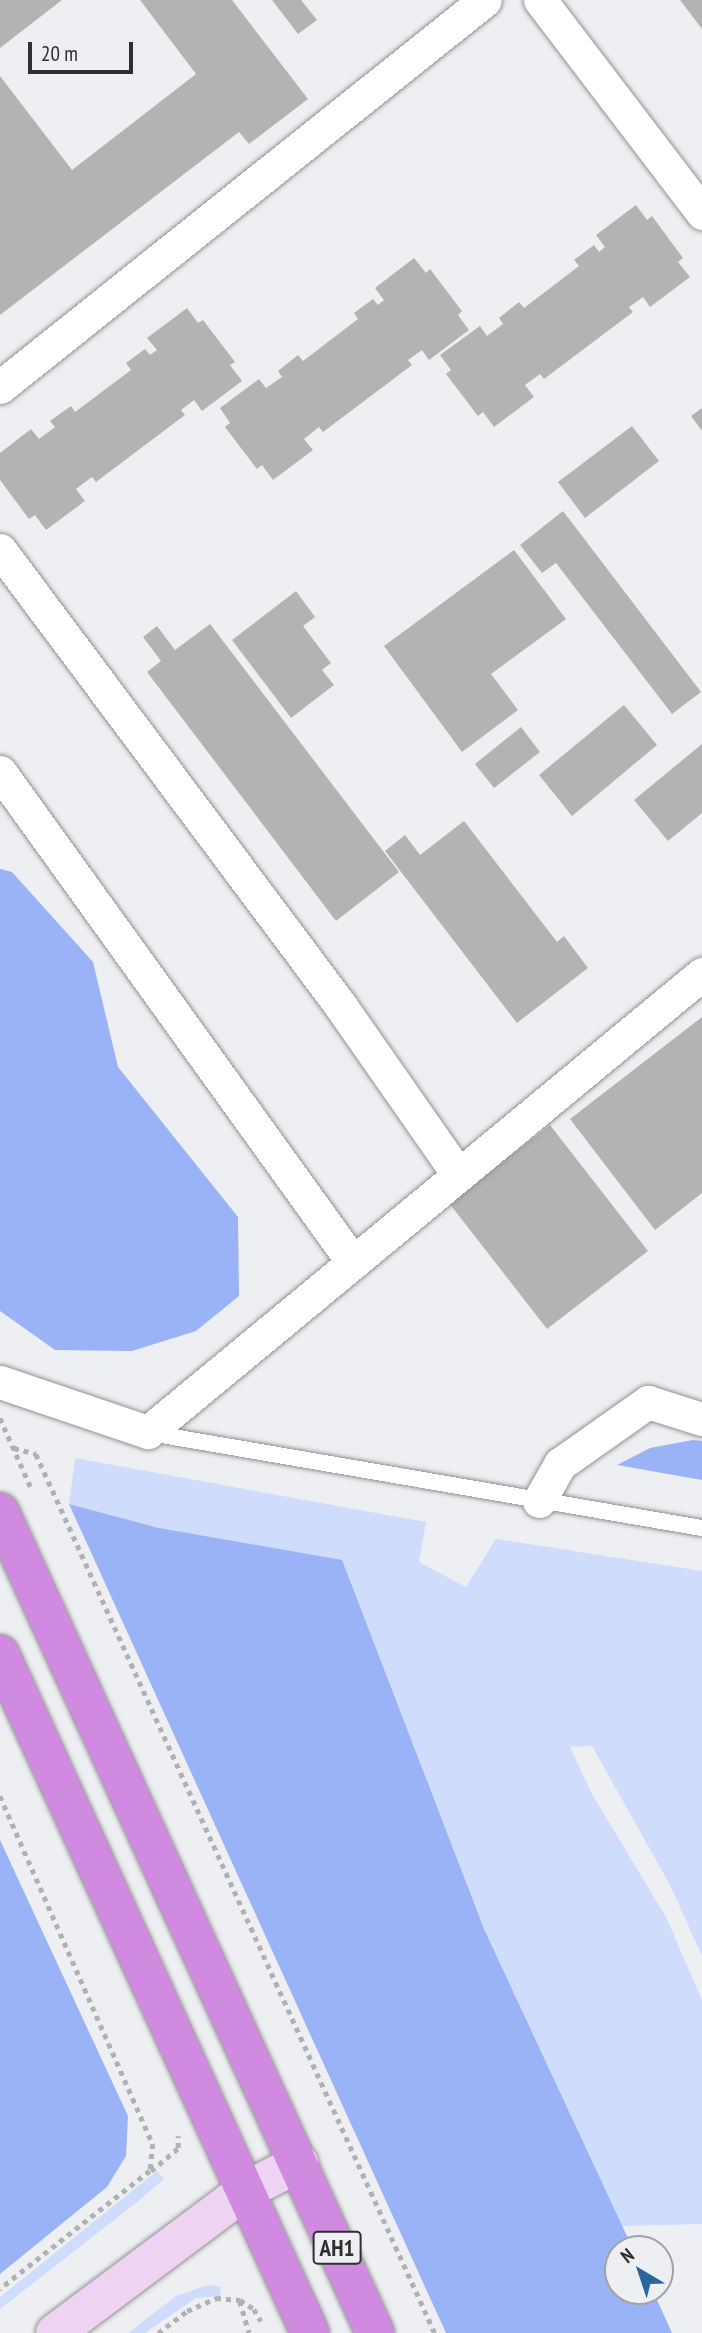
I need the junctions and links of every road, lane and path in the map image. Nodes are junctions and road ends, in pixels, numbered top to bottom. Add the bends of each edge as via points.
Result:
1 (485, 0) edge
2 (540, 0) edge
3 (702, 213) edge
4 (0, 387) edge
5 (0, 550) edge
6 (0, 772) edge
7 (702, 974) edge
8 (458, 1174) junction
9 (352, 1261) junction
10 (0, 1382) edge
11 (702, 1419) edge
12 (148, 1432) junction
13 (14, 1448) dead end
14 (538, 1501) junction
15 (0, 1512) edge
16 (702, 1528) edge
17 (0, 1654) edge
18 (0, 1796) edge
19 (299, 2163) junction
20 (245, 2191) junction
21 (0, 2290) edge
22 (240, 2300) junction
23 (264, 2326) dead end
24 (55, 2333) edge
25 (159, 2333) edge
26 (249, 2333) edge
27 (310, 2333) edge
28 (375, 2333) edge
29 (435, 2333) edge

1 - 4 street
2 - 3 street
5 - 8 street via 340,1005
6 - 9 street
7 - 8 street
8 - 9 street
9 - 12 street
10 - 12 street
11 - 14 street via 648,1402 560,1464
12 - 14 lane
13 - 29 path via 36,1454
14 - 16 lane
15 - 19 highway
17 - 20 highway
18 - 21 path via 153,2144 150,2171
19 - 20 main road
19 - 28 highway, AH1
20 - 24 main road
20 - 27 highway, AH1
22 - 23 path via 254,2309
22 - 25 path via 216,2298 187,2311
22 - 26 path

